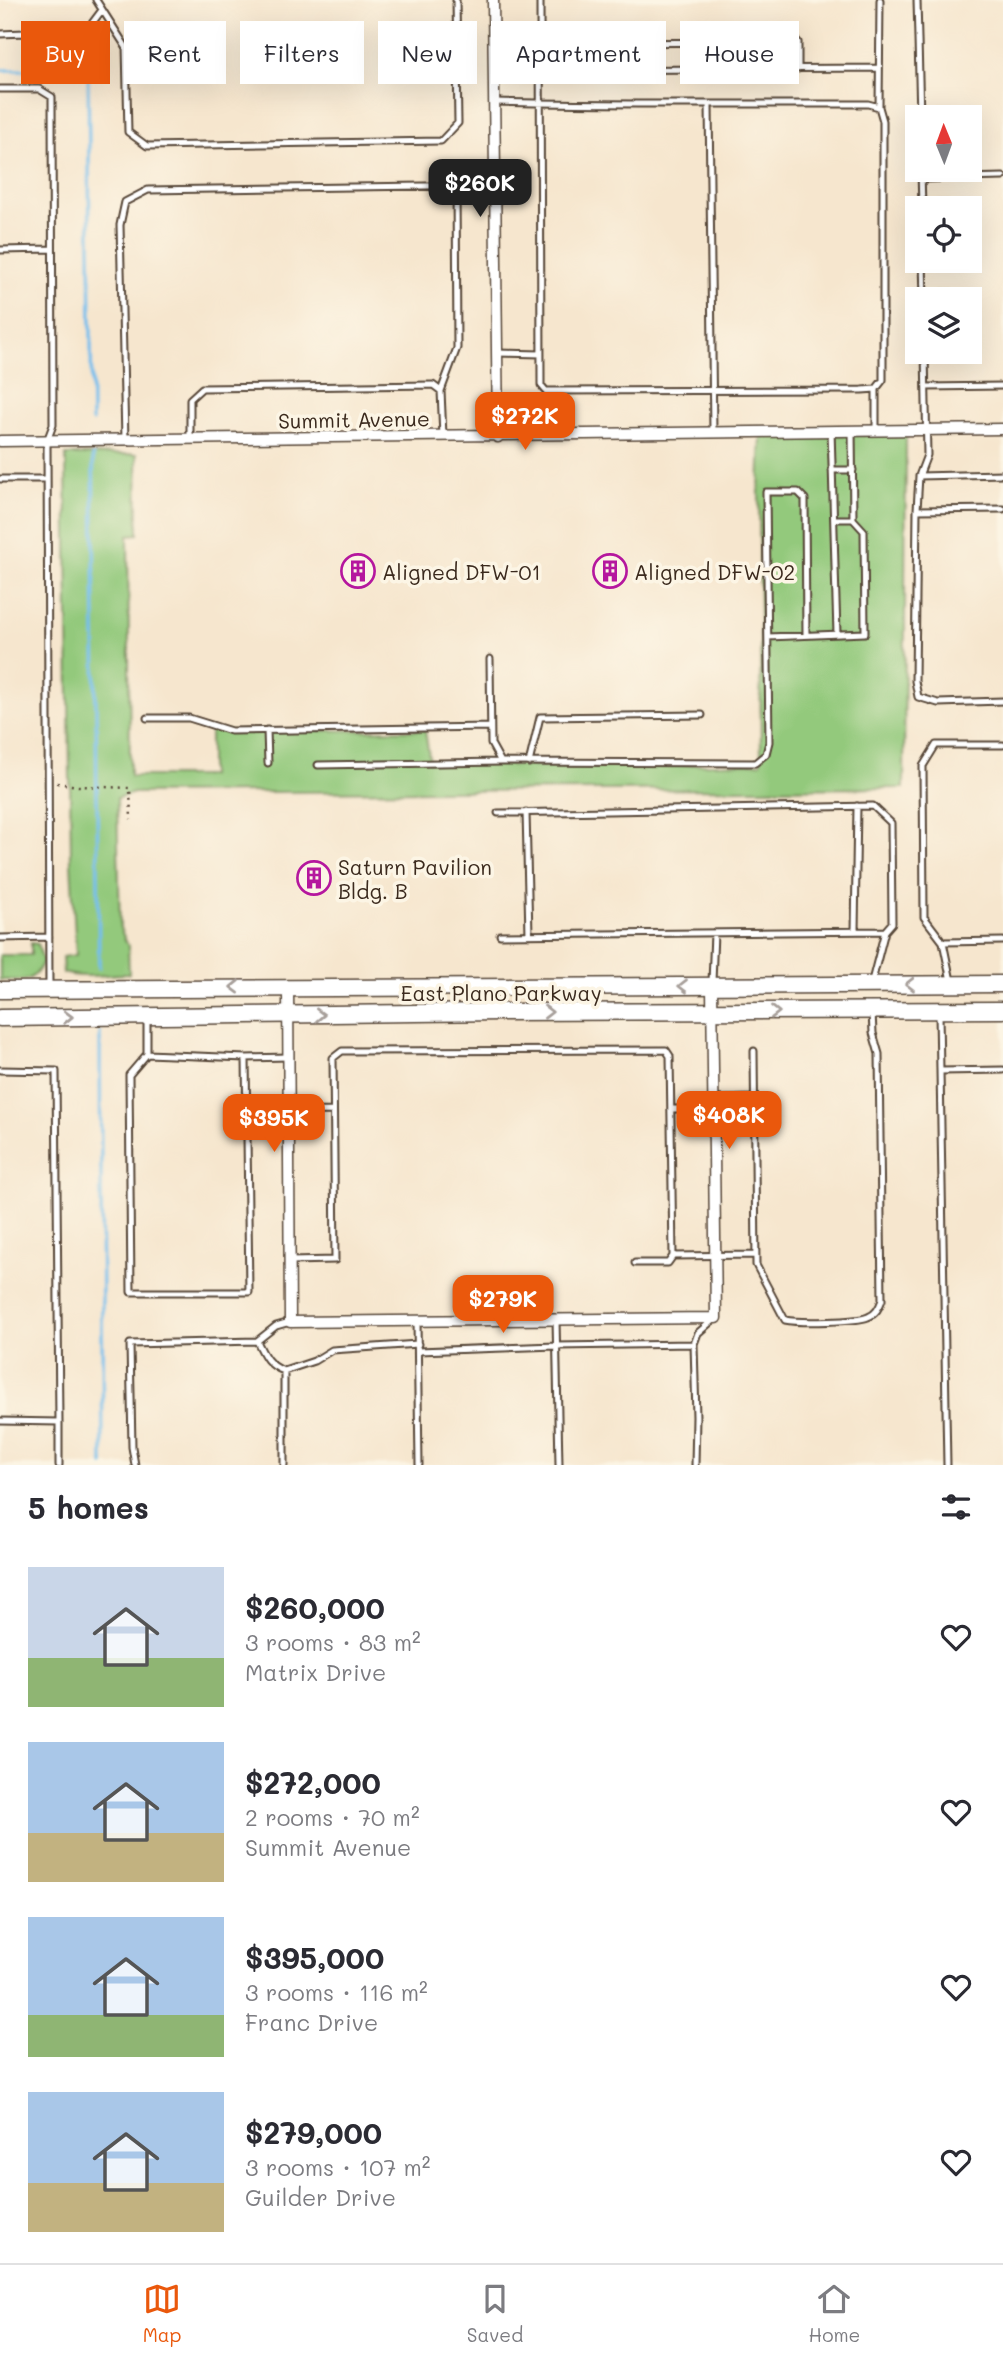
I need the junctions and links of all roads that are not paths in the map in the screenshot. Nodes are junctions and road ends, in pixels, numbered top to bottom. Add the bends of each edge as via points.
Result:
1 (96, 0) edge
2 (456, 0) edge
3 (493, 0) edge
4 (540, 0) edge
5 (880, 0) edge
6 (917, 0) edge
7 (102, 10) junction
8 (540, 21) edge
9 (0, 34) edge
10 (879, 68) junction
11 (799, 69) edge
12 (540, 84) edge
13 (0, 89) edge
14 (494, 102) junction
15 (540, 103) junction
16 (709, 104) junction
17 (920, 105) edge
18 (879, 107) junction
19 (982, 177) edge
20 (1003, 177) edge
21 (495, 185) junction
22 (456, 186) junction
23 (52, 249) junction
24 (0, 250) edge
25 (497, 353) junction
26 (541, 354) junction
27 (925, 364) edge
28 (1003, 386) edge
29 (926, 387) junction
30 (876, 389) junction
31 (712, 390) junction
32 (441, 391) junction
33 (1003, 429) edge
34 (831, 430) junction
35 (852, 430) junction
36 (876, 430) junction
37 (926, 430) junction
38 (713, 432) junction
39 (443, 437) junction
40 (498, 437) junction
41 (47, 440) junction
42 (125, 440) junction
43 (190, 440) junction
44 (0, 441) edge
45 (832, 470) junction
46 (853, 470) junction
47 (1003, 474) edge
48 (919, 476) junction
49 (47, 479) junction
50 (0, 480) edge
51 (1003, 509) edge
52 (917, 510) junction
53 (834, 519) junction
54 (853, 519) junction
55 (836, 634) junction
56 (806, 635) junction
57 (768, 637) junction
58 (490, 659) dead end
59 (1003, 701) edge
60 (702, 715) dead end
61 (147, 718) dead end
62 (490, 727) junction
63 (267, 730) junction
64 (1003, 745) edge
65 (500, 762) junction
66 (268, 763) dead end
67 (529, 763) junction
68 (318, 765) dead end
69 (857, 807) junction
70 (498, 813) dead end
71 (526, 813) junction
72 (855, 931) junction
73 (886, 931) junction
74 (714, 933) junction
75 (500, 935) dead end
76 (529, 935) junction
77 (49, 937) junction
78 (0, 938) edge
79 (1003, 941) edge
80 (943, 942) junction
81 (872, 984) junction
82 (1003, 984) edge
83 (500, 985) junction
84 (951, 985) junction
85 (712, 986) junction
86 (288, 987) junction
87 (49, 989) junction
88 (97, 989) junction
89 (0, 990) edge
90 (1003, 1010) edge
91 (939, 1011) junction
92 (501, 1012) junction
93 (713, 1012) junction
94 (872, 1012) junction
95 (288, 1015) junction
96 (97, 1016) junction
97 (147, 1016) junction
98 (0, 1018) edge
99 (754, 1051) dead end
100 (147, 1054) junction
101 (288, 1057) junction
102 (246, 1058) junction
103 (0, 1070) edge
104 (1003, 1070) edge
105 (940, 1071) junction
106 (755, 1098) junction
107 (713, 1099) junction
108 (672, 1109) junction
109 (333, 1111) junction
110 (289, 1112) junction
111 (715, 1255) junction
112 (756, 1255) junction
113 (673, 1256) junction
114 (290, 1261) junction
115 (635, 1263) dead end
116 (556, 1318) junction
117 (716, 1318) junction
118 (417, 1320) junction
119 (290, 1322) junction
120 (257, 1341) junction
121 (694, 1344) junction
122 (556, 1346) junction
123 (418, 1348) junction
124 (284, 1371) junction
125 (0, 1421) edge
126 (60, 1422) junction
127 (59, 1465) edge
128 (135, 1465) edge
129 (284, 1465) edge
130 (419, 1465) edge
131 (558, 1465) edge
132 (695, 1465) edge
133 (947, 1465) edge

1 - 7 lane
2 - 7 lane via 458,123 441,141 147,146 128,132 126,47
3 - 14 street
4 - 8 lane
5 - 10 lane
6 - 17 lane
7 - 9 lane via 78,42 43,45 25,33
10 - 11 lane
10 - 18 lane
12 - 15 lane
13 - 23 lane via 39,89 52,97
14 - 15 lane
14 - 21 street
15 - 16 lane
15 - 26 lane
16 - 18 lane
16 - 31 lane
18 - 30 lane via 883,121 884,364 883,380
19 - 20 lane
21 - 22 lane
21 - 25 street
22 - 32 lane via 457,348
22 - 42 lane via 148,190 125,202 120,225
23 - 24 lane
23 - 41 lane via 53,425
25 - 26 lane
25 - 40 street
26 - 31 lane via 541,385 546,391
27 - 29 lane
28 - 29 lane
29 - 37 lane
30 - 31 lane
30 - 36 lane
31 - 38 lane
32 - 39 lane
32 - 43 lane via 433,385 202,388 190,399
33 - 37 street, Summit Avenue
34 - 35 street, Summit Avenue
34 - 38 street, Summit Avenue
34 - 45 lane
35 - 36 street, Summit Avenue
35 - 46 lane
36 - 37 street, Summit Avenue
37 - 48 lane via 927,455
38 - 40 street, Summit Avenue
39 - 40 street, Summit Avenue
39 - 43 street, Summit Avenue
41 - 42 street, Summit Avenue
41 - 44 street, Summit Avenue
41 - 49 lane
42 - 43 street, Summit Avenue
45 - 46 lane
45 - 53 lane
46 - 54 lane
47 - 48 lane
48 - 52 lane
49 - 50 lane
49 - 77 lane
51 - 52 lane
52 - 59 lane via 918,696 938,703
53 - 54 lane
53 - 55 lane
54 - 55 lane via 863,531 865,633
55 - 56 lane
56 - 57 lane
56 - 57 lane via 804,499 798,492 766,492
57 - 67 lane via 769,742 766,754 755,763
58 - 62 lane
60 - 67 lane via 540,717
61 - 63 lane via 189,718 231,731
62 - 63 lane
62 - 65 lane via 491,744
63 - 66 lane
64 - 80 lane via 936,745 923,766 924,916
65 - 67 lane
65 - 68 lane
69 - 71 lane
69 - 72 lane
69 - 73 lane via 873,806 891,823 891,923
70 - 71 lane
71 - 76 lane
72 - 73 lane
72 - 74 lane
73 - 81 lane
74 - 76 lane
74 - 85 lane
75 - 76 lane
77 - 78 lane
77 - 87 lane
79 - 80 lane
80 - 84 lane
84 -> 81 main road, East Plano Parkway
81 - 85 main road, East Plano Parkway
81 - 94 main road
82 - 84 main road, East Plano Parkway
85 -> 83 main road, East Plano Parkway
83 - 86 main road, East Plano Parkway
83 - 92 main road
85 - 93 street
86 -> 88 main road, East Plano Parkway
86 - 95 street
87 - 88 main road, East Plano Parkway
87 - 89 main road, East Plano Parkway
88 - 96 main road
90 - 91 main road, East Plano Parkway
91 - 94 main road, East Plano Parkway
91 - 105 lane
92 -> 93 main road, East Plano Parkway
95 -> 92 main road, East Plano Parkway
93 -> 94 main road, East Plano Parkway
93 - 107 street
94 - 112 lane via 879,1054 880,1306 870,1317 856,1320 785,1320 756,1265
95 - 97 main road, East Plano Parkway
95 - 101 street
96 - 97 main road, East Plano Parkway
98 -> 96 main road, East Plano Parkway
97 - 100 lane
99 - 106 lane
100 - 102 lane
100 - 102 lane via 129,1075 131,1292 249,1292
101 - 102 lane
101 - 110 street
103 - 126 lane via 56,1071
104 - 105 lane
105 - 133 lane
106 - 107 lane
106 - 112 lane
107 - 108 lane via 693,1109
107 - 111 street
108 - 109 lane via 666,1050 342,1051 333,1058
108 - 113 lane
109 - 110 lane
109 - 114 lane via 335,1260
110 - 114 street
111 - 112 lane
111 - 113 lane
111 - 117 street
113 - 115 lane via 668,1263
114 - 119 street
116 - 117 street
116 - 118 street
116 - 122 lane
117 - 121 lane via 698,1333
118 - 119 street
118 - 123 lane
119 - 120 lane via 276,1326
120 - 124 lane via 271,1366
120 - 128 lane via 130,1344
121 - 122 lane
121 - 132 lane
122 - 123 lane
122 - 131 lane
123 - 124 lane via 332,1350
123 - 130 lane
124 - 129 lane
125 - 126 lane
126 - 127 lane

